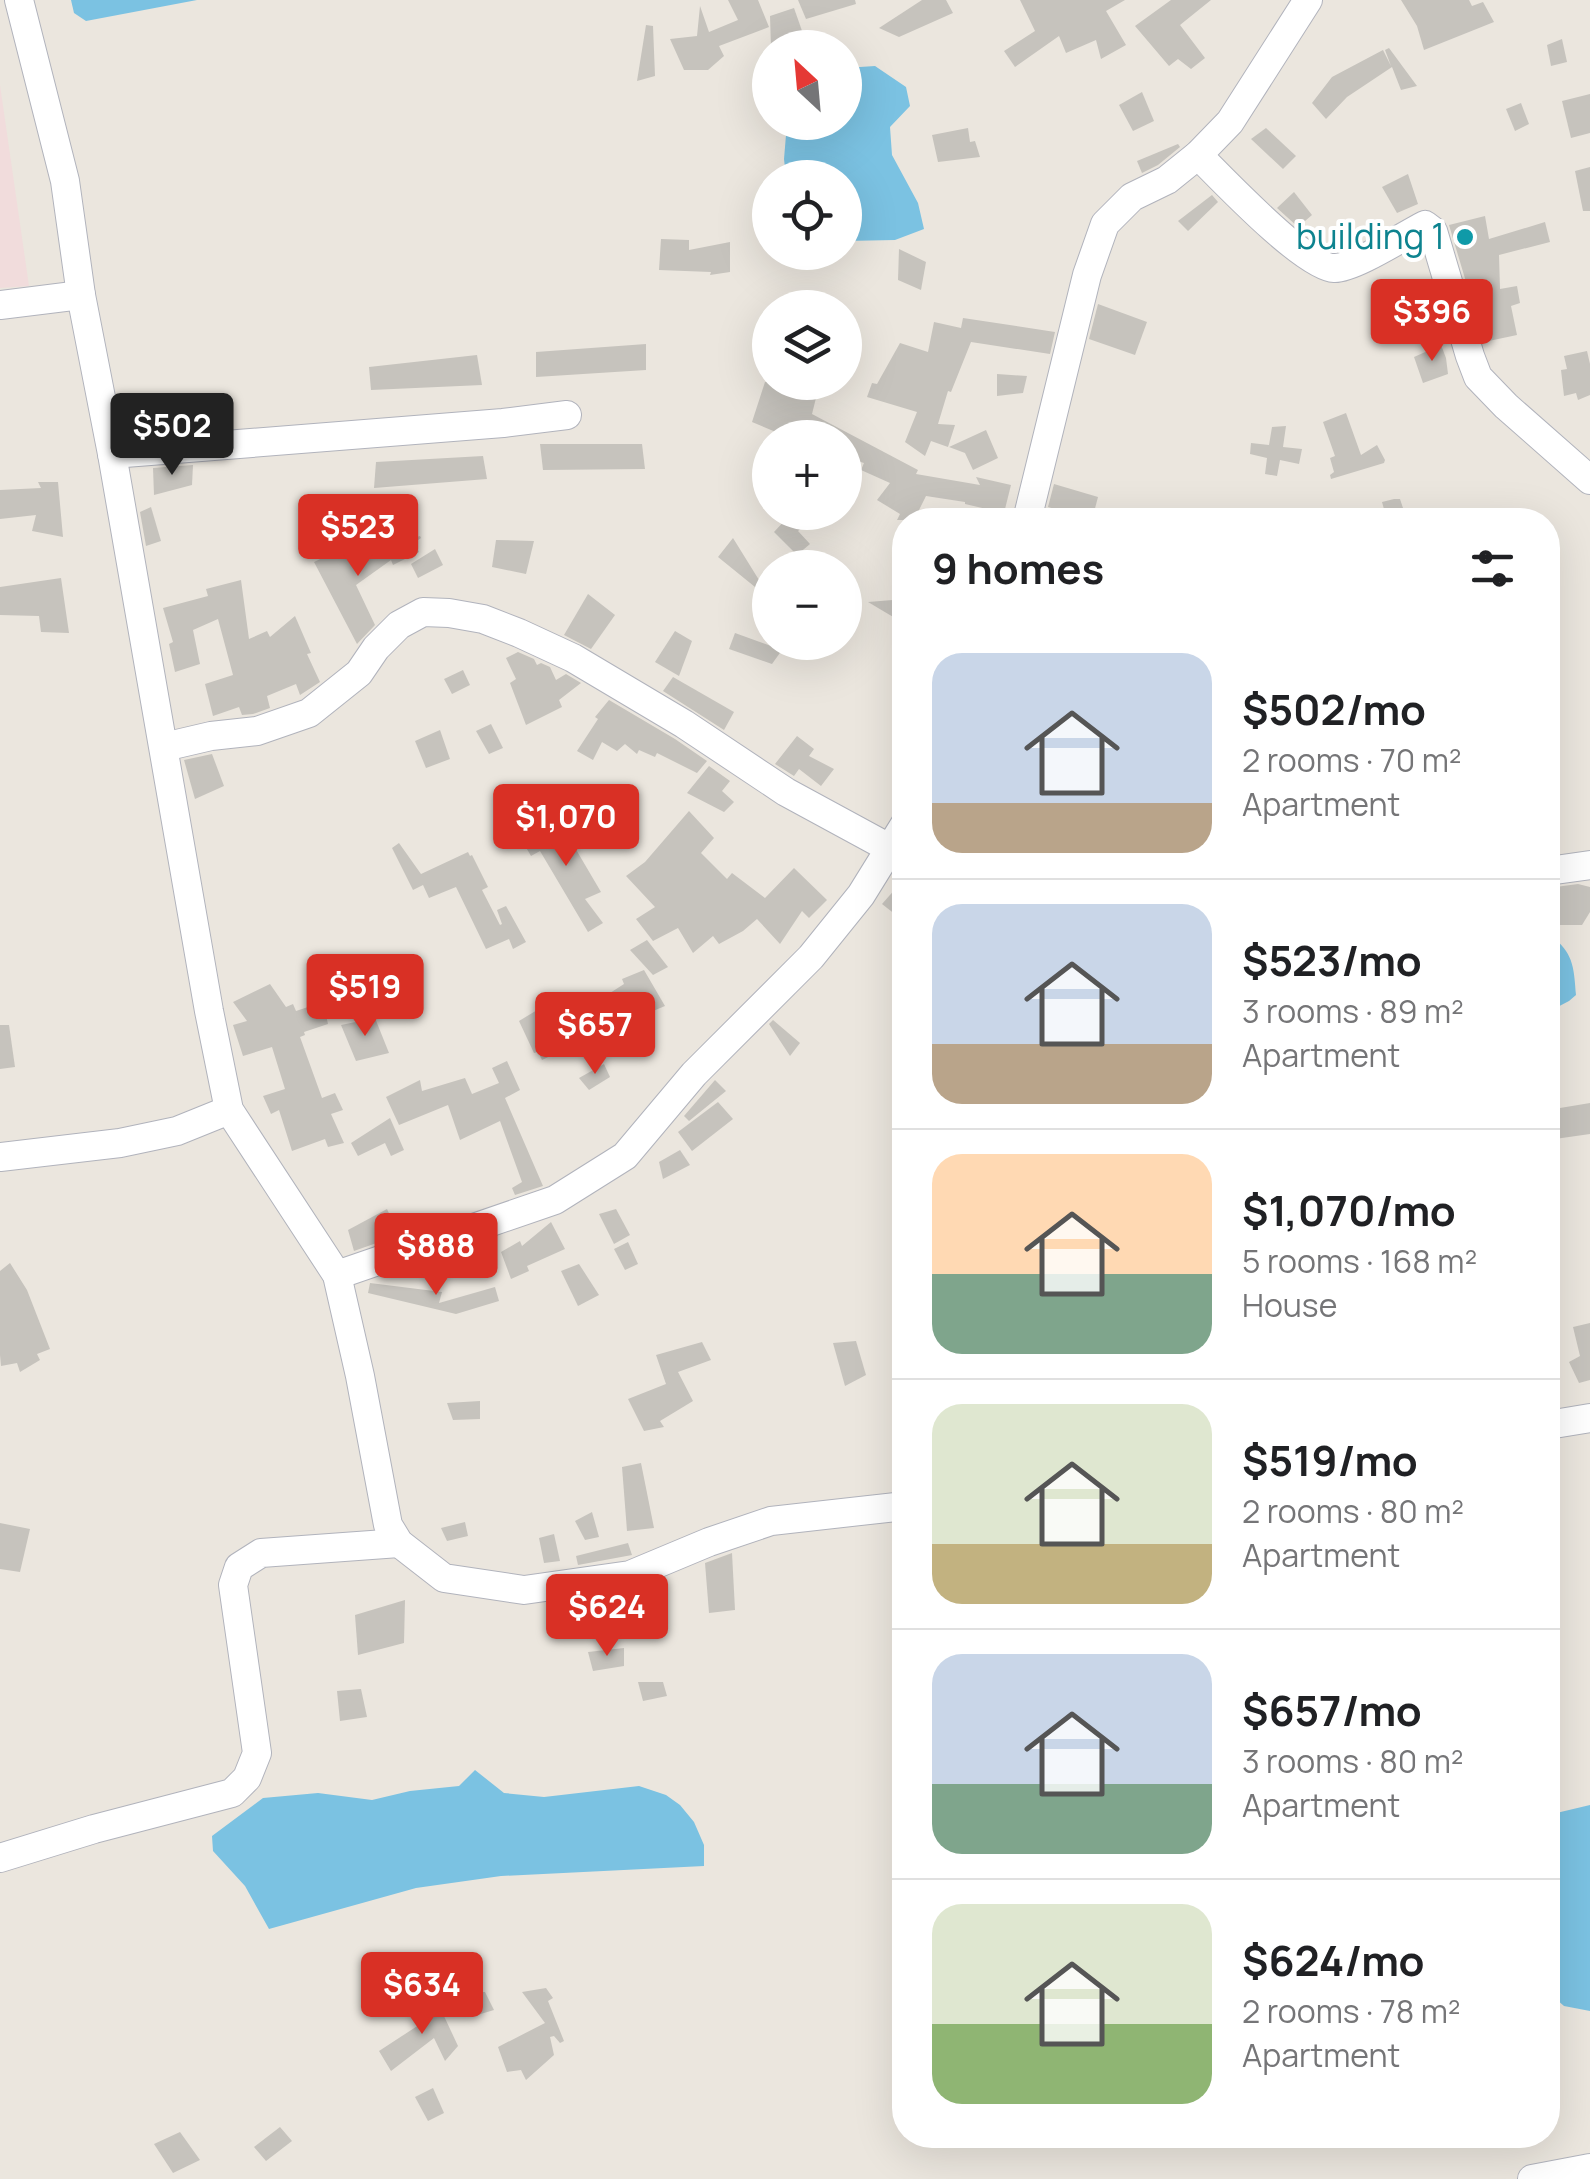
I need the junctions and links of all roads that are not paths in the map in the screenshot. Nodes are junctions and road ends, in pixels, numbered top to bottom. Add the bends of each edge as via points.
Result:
1 (19, 0) edge
2 (1308, 0) edge
3 (1198, 154) junction
4 (81, 295) junction
5 (0, 305) edge
6 (566, 416) dead end
7 (112, 454) junction
8 (1590, 480) edge
9 (1030, 508) edge
10 (164, 747) junction
11 (891, 850) joint
12 (1590, 865) edge
13 (1560, 869) edge
14 (229, 1110) junction
15 (0, 1157) edge
16 (337, 1275) junction
17 (1590, 1418) edge
18 (1560, 1424) edge
19 (892, 1507) edge
20 (399, 1543) junction
21 (0, 1858) edge
22 (1590, 2168) edge
23 (1532, 2179) edge

1 - 4 street via 65,181
2 - 3 street via 1230,122
3 - 8 street via 1260,218 1322,266 1350,264 1430,227 1478,377
3 - 9 street via 1106,224 1087,275
4 - 5 street
4 - 7 street
6 - 7 street
7 - 10 street
10 - 11 street via 257,731 308,712 359,673 400,625 423,612 449,613 484,619 572,658
10 - 14 street
11 - 16 street via 811,957 694,1074 625,1156 555,1200
12 - 13 street
14 - 15 street via 176,1131
14 - 16 street
16 - 20 street via 388,1525
17 - 18 street
19 - 20 street via 771,1521 630,1575 524,1590 444,1578
20 - 21 street via 262,1553 239,1566 233,1586 257,1753 232,1793
22 - 23 street

